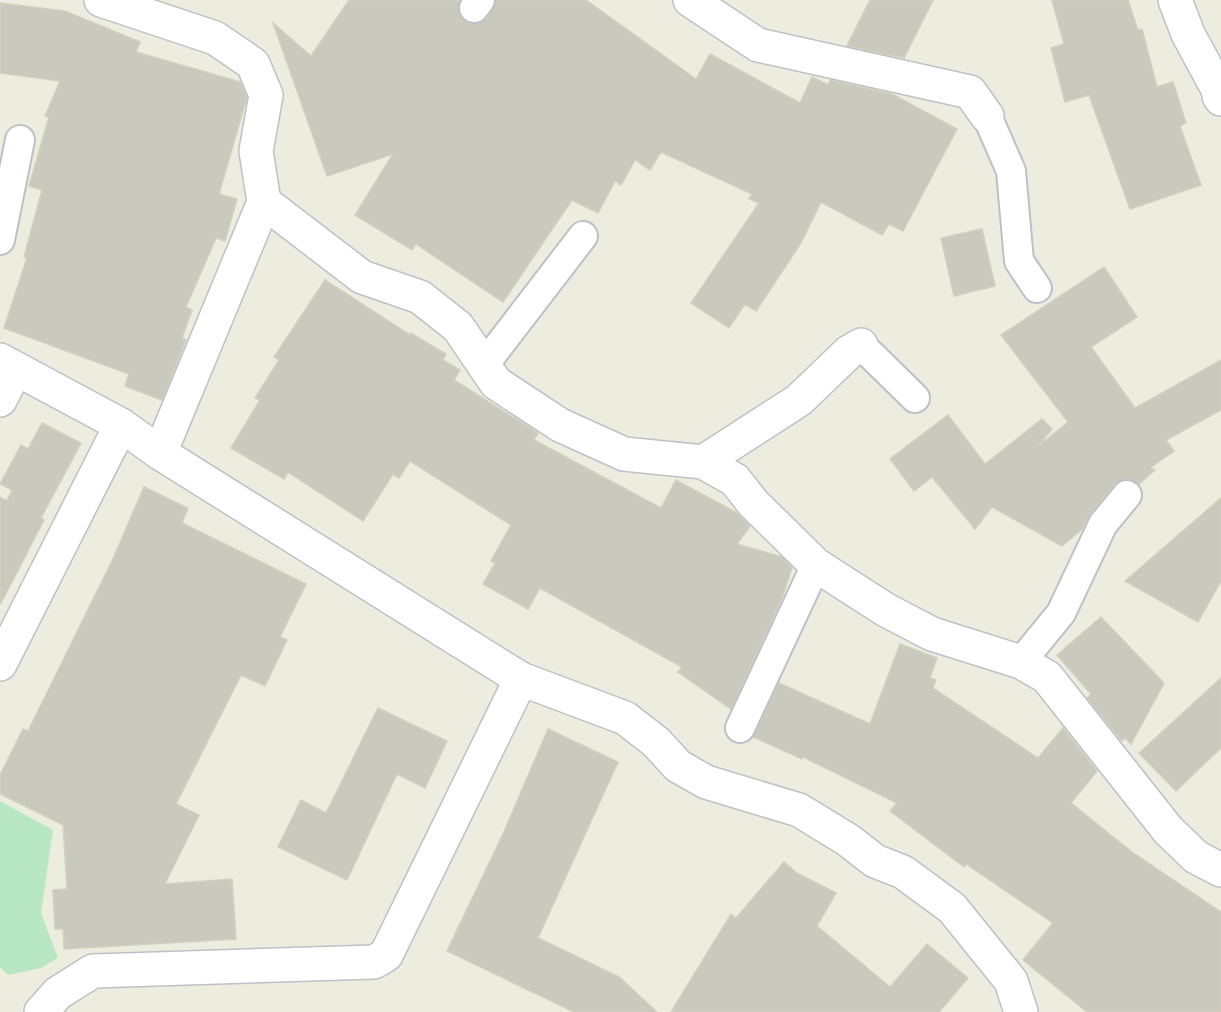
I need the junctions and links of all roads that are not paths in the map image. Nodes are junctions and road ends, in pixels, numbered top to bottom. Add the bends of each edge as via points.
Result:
1 (101, 0) edge
2 (690, 0) edge
3 (1175, 0) edge
4 (1220, 97) edge
5 (987, 116) joint
6 (20, 140) dead end
7 (264, 202) junction
8 (583, 236) dead end
9 (0, 240) edge
10 (1037, 288) dead end
11 (861, 345) joint
12 (8, 365) edge
13 (484, 365) junction
14 (915, 398) dead end
15 (0, 400) edge
16 (121, 425) junction
17 (160, 453) junction
18 (703, 462) junction
19 (1127, 495) dead end
20 (816, 565) junction
21 (1021, 662) junction
22 (0, 664) edge
23 (521, 679) junction
24 (740, 728) dead end
25 (1221, 870) edge
26 (41, 1012) edge
27 (1021, 1012) edge

1 - 7 street via 215,38 253,64 266,95 256,151
2 - 5 street via 758,45 970,92
3 - 4 street
5 - 10 lane via 1011,171 1019,261
6 - 9 lane
7 - 13 street via 362,277 420,297 458,327
7 - 17 street
8 - 13 lane
11 - 14 lane
11 - 18 street via 800,400
12 - 15 street
12 - 16 street
13 - 18 street via 496,384 561,425 624,454
16 - 17 street
16 - 22 street
17 - 23 street
18 - 20 street via 735,480
19 - 21 lane via 1103,524 1061,613
20 - 21 street via 932,634
20 - 24 lane
21 - 25 street via 1047,677 1168,830 1196,857
23 - 26 street via 386,955 374,962 93,971 58,993
23 - 27 street via 625,718 656,742 678,766 706,782 799,810 875,861 903,872 952,908 1011,981

